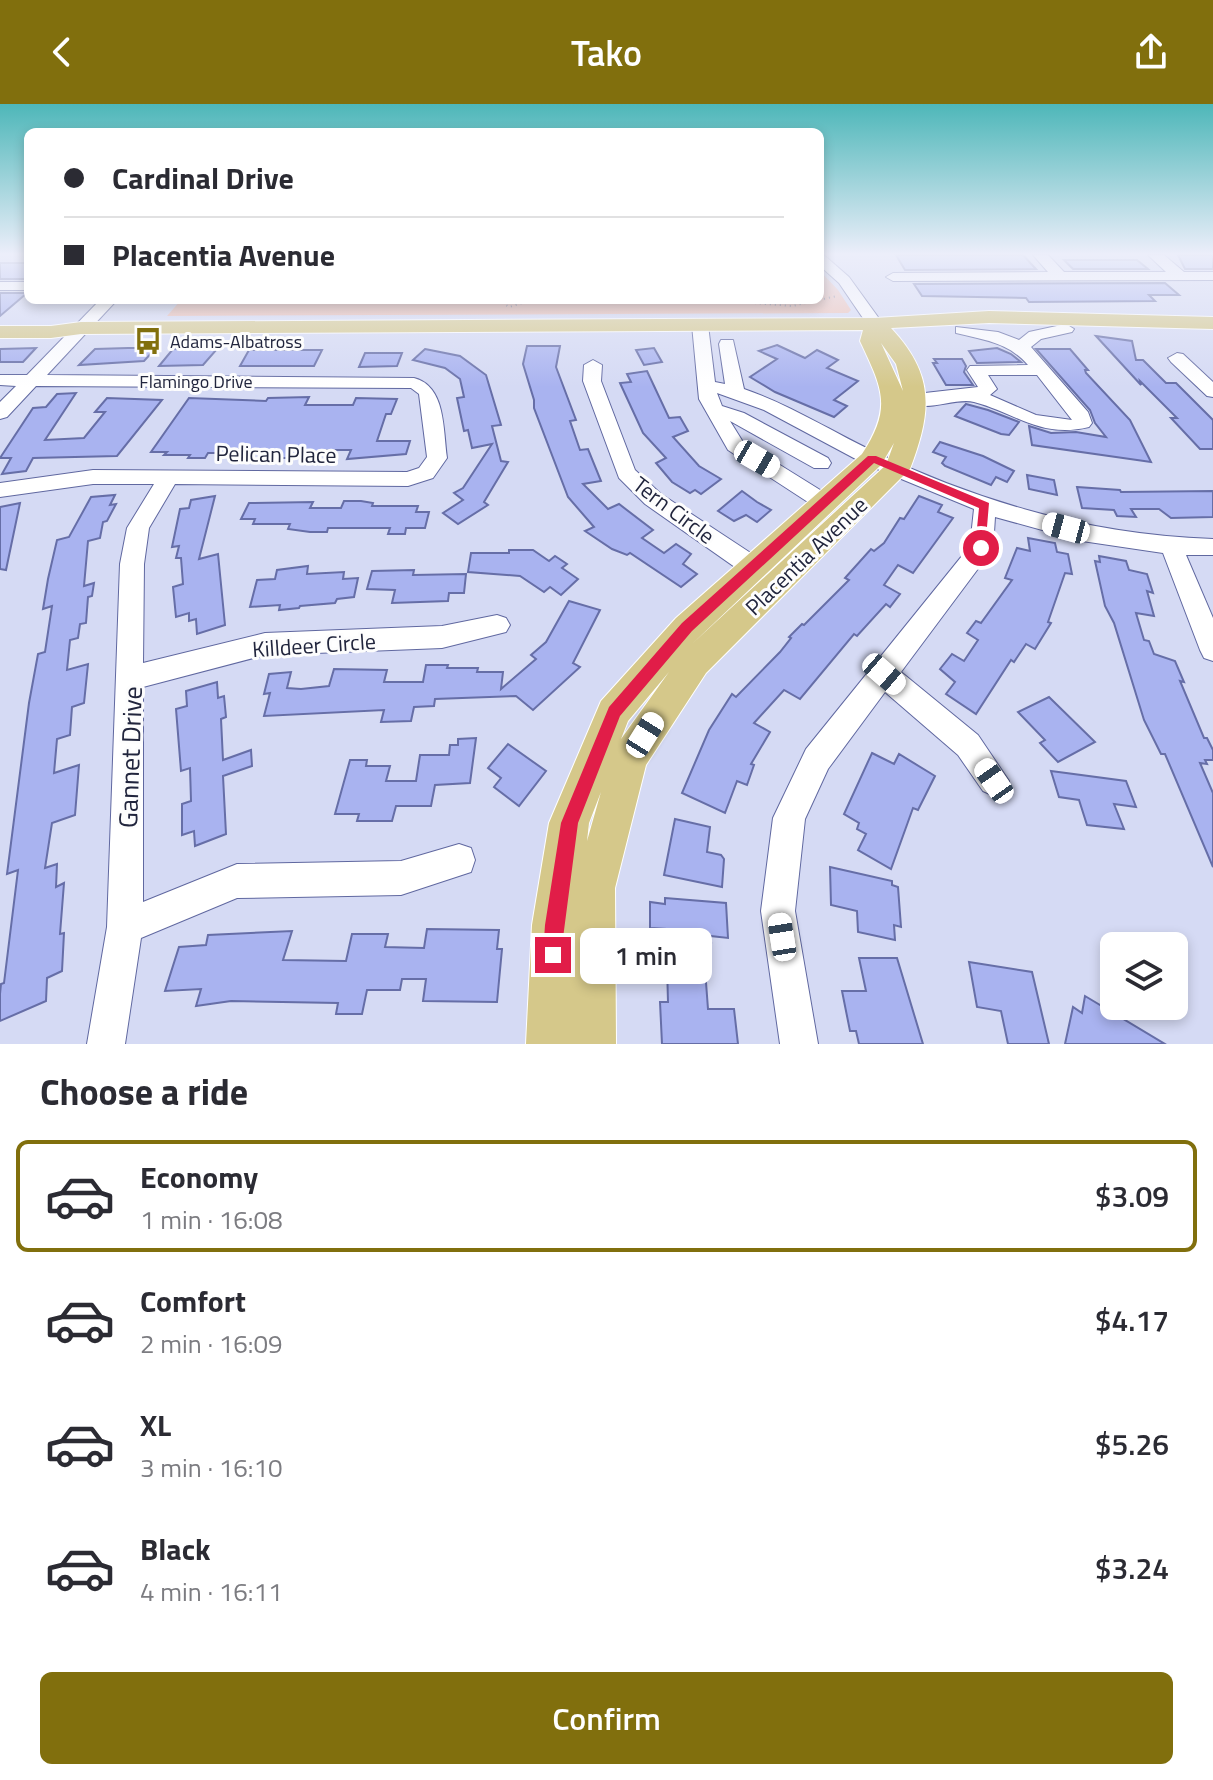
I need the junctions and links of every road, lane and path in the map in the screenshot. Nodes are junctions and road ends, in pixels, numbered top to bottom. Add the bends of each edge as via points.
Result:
1 (857, 299) edge
2 (105, 304) edge
3 (502, 304) edge
4 (524, 304) edge
5 (780, 304) edge
6 (802, 304) edge
7 (0, 323) edge
8 (1130, 323) junction
9 (1213, 323) edge
10 (875, 324) junction
11 (700, 325) junction
12 (81, 328) junction
13 (1066, 329) junction
14 (962, 330) junction
15 (0, 332) edge
16 (1022, 347) junction
17 (703, 356) junction
18 (1177, 358) dead end
19 (593, 365) dead end
20 (1040, 370) junction
21 (0, 380) edge
22 (29, 380) junction
23 (392, 382) joint
24 (706, 385) junction
25 (914, 389) junction
26 (735, 390) junction
27 (1213, 392) edge
28 (965, 397) junction
29 (714, 410) junction
30 (0, 413) edge
31 (844, 444) junction
32 (821, 463) junction
33 (884, 464) junction
34 (169, 477) junction
35 (795, 483) junction
36 (0, 490) edge
37 (825, 503) junction
38 (985, 506) junction
39 (1213, 547) edge
40 (1172, 548) junction
41 (765, 575) junction
42 (497, 625) dead end
43 (1213, 650) edge
44 (884, 674) junction
45 (132, 678) junction
46 (994, 781) dead end
47 (459, 860) dead end
48 (125, 927) junction
49 (106, 1044) edge
50 (550, 1044) edge
51 (592, 1044) edge
52 (799, 1044) edge

1 - 10 street
2 - 12 street
3 - 4 path
5 - 6 path
7 - 12 main road via 61,322
8 - 9 main road
8 - 10 main road via 1056,319
8 - 13 main road via 1116,329
10 - 11 main road
10 - 14 main road via 903,330
10 - 25 main road via 894,342
10 - 33 main road, Placentia Avenue via 870,341 891,392 892,424
11 - 12 main road
11 - 17 street
12 - 15 main road
12 - 22 street
13 - 14 main road
13 - 16 street via 1033,335
14 - 16 street
16 - 20 street
17 - 24 street
17 - 26 street via 728,350
18 - 27 street
19 - 41 street, Tern Circle via 592,381 626,473 653,499
20 - 28 street via 976,370 988,389
20 - 28 street via 1082,423 1032,420
21 - 22 street, Flamingo Drive
22 - 23 street, Flamingo Drive
22 - 30 street
23 - 34 street, Pelican Place via 418,384 428,394 437,458 420,476
24 - 26 street
24 - 29 street
25 - 28 street
25 - 33 main road, Placentia Avenue via 913,432
26 - 31 street
29 - 32 street
29 - 35 street via 735,446
31 - 32 street
31 - 33 street
32 - 35 street
33 - 37 main road, Placentia Avenue
33 - 38 street
33 - 41 main road, Placentia Avenue
34 - 36 street, Pelican Place via 78,478
34 - 45 street, Gannet Drive via 138,528 132,564
35 - 37 street
37 - 41 main road, Placentia Avenue
38 - 40 street via 1093,535
38 - 44 street via 981,548
39 - 40 street
40 - 43 street
41 - 50 main road, Placentia Avenue via 687,627 614,712 569,823 554,925
41 - 51 main road, Placentia Avenue via 694,663 629,759 594,888
42 - 45 street, Killdeer Circle via 442,637 265,644
44 - 46 street via 968,745
44 - 52 street via 817,759 789,818 778,911
45 - 48 street, Gannet Drive
47 - 48 street via 401,878 237,881
48 - 49 street, Gannet Drive

